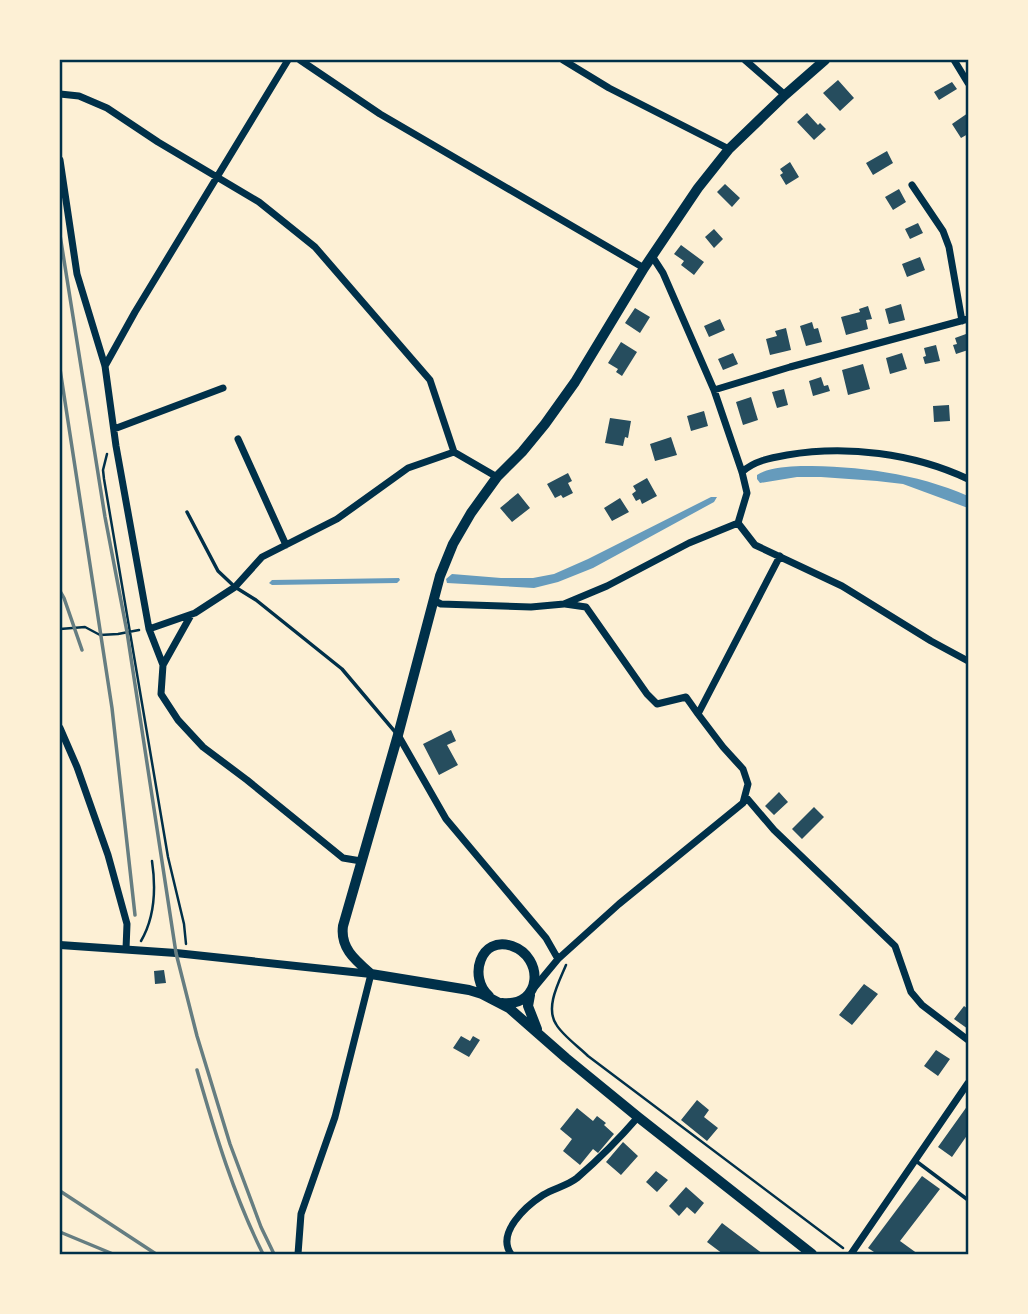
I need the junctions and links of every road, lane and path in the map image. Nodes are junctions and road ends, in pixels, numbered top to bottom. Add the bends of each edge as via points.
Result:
1 (288, 60) edge
2 (300, 60) edge
3 (562, 60) edge
4 (745, 60) edge
5 (825, 60) edge
6 (954, 60) edge
7 (968, 83) edge
8 (60, 93) edge
9 (785, 95) junction
10 (729, 149) junction
11 (60, 160) edge
12 (217, 178) junction
13 (912, 185) dead end
14 (652, 256) junction
15 (644, 268) junction
16 (965, 320) edge
17 (105, 366) junction
18 (223, 388) dead end
19 (714, 390) junction
20 (114, 429) junction
21 (238, 439) dead end
22 (108, 449) dead end
23 (454, 452) junction
24 (742, 472) junction
25 (497, 477) junction
26 (968, 478) edge
27 (187, 512) dead end
28 (738, 523) junction
29 (286, 545) junction
30 (779, 556) junction
31 (235, 586) junction
32 (433, 600) junction
33 (564, 604) junction
34 (191, 614) junction
35 (60, 629) edge
36 (149, 629) junction
37 (130, 631) junction
38 (968, 661) edge
39 (163, 665) junction
40 (698, 714) junction
41 (60, 728) edge
42 (398, 735) junction
43 (745, 796) junction
44 (152, 861) dead end
45 (361, 861) junction
46 (60, 945) edge
47 (131, 950) junction
48 (187, 954) junction
49 (558, 959) junction
50 (566, 964) dead end
51 (478, 969) junction
52 (371, 974) junction
53 (454, 987) junction
54 (531, 992) junction
55 (495, 1000) junction
56 (541, 1035) junction
57 (968, 1040) edge
58 (968, 1083) edge
59 (638, 1117) junction
60 (916, 1161) junction
61 (968, 1200) edge
62 (851, 1254) edge
63 (298, 1255) edge
64 (511, 1255) edge
65 (812, 1255) edge

1 - 12 street
2 - 15 street via 380,114
3 - 10 street
4 - 9 street
5 - 9 main road
6 - 7 street
8 - 12 street via 107,108
9 - 10 main road
10 - 14 main road
11 - 17 street via 76,274
12 - 17 street
12 - 23 street via 259,202 315,247 430,380
13 - 16 street via 943,231
14 - 15 main road
14 - 19 street
15 - 25 main road via 567,393
16 - 19 street
17 - 20 street
18 - 20 street
19 - 24 street
20 - 36 street
21 - 29 street
22 - 37 path via 103,470
23 - 25 street
23 - 29 street via 408,468 337,519
24 - 26 street via 751,464 775,457 830,451 886,454
24 - 28 street via 747,493
25 - 32 main road via 453,544
27 - 31 lane via 218,571
28 - 30 street via 755,545
28 - 33 street
29 - 31 street via 262,557
30 - 38 street via 842,586
30 - 40 street
31 - 34 street
31 - 42 lane via 342,669
32 - 33 street via 531,607
32 - 42 main road
33 - 40 street via 586,607 657,704 686,697
34 - 36 street
34 - 39 street
35 - 37 path via 85,627 100,635
36 - 37 path
36 - 39 street
37 - 48 path
39 - 45 street via 161,694 203,747 343,858
40 - 43 street via 743,769 748,784
41 - 47 street via 108,855
42 - 45 main road
42 - 49 street via 446,819
43 - 49 street via 743,803
43 - 57 street via 774,830 895,946 911,992 922,1005
44 - 47 path via 155,882 147,931
45 - 52 main road via 341,936 344,946
46 - 47 street
47 - 48 street
48 - 52 street
49 - 54 street
50 - 62 path via 551,1012 556,1025 588,1056
51 - 53 main road via 467,982
51 - 54 main road via 488,950 512,946 529,961 534,974
51 - 55 main road via 482,988
52 - 53 main road
52 - 63 street via 335,1116 301,1214
53 - 55 main road
54 - 55 main road via 516,1002
54 - 56 main road via 530,1012
55 - 56 main road
56 - 59 main road
58 - 60 street
59 - 64 street via 570,1184 545,1194 513,1223 507,1235
59 - 65 main road
60 - 61 lane
60 - 62 street

